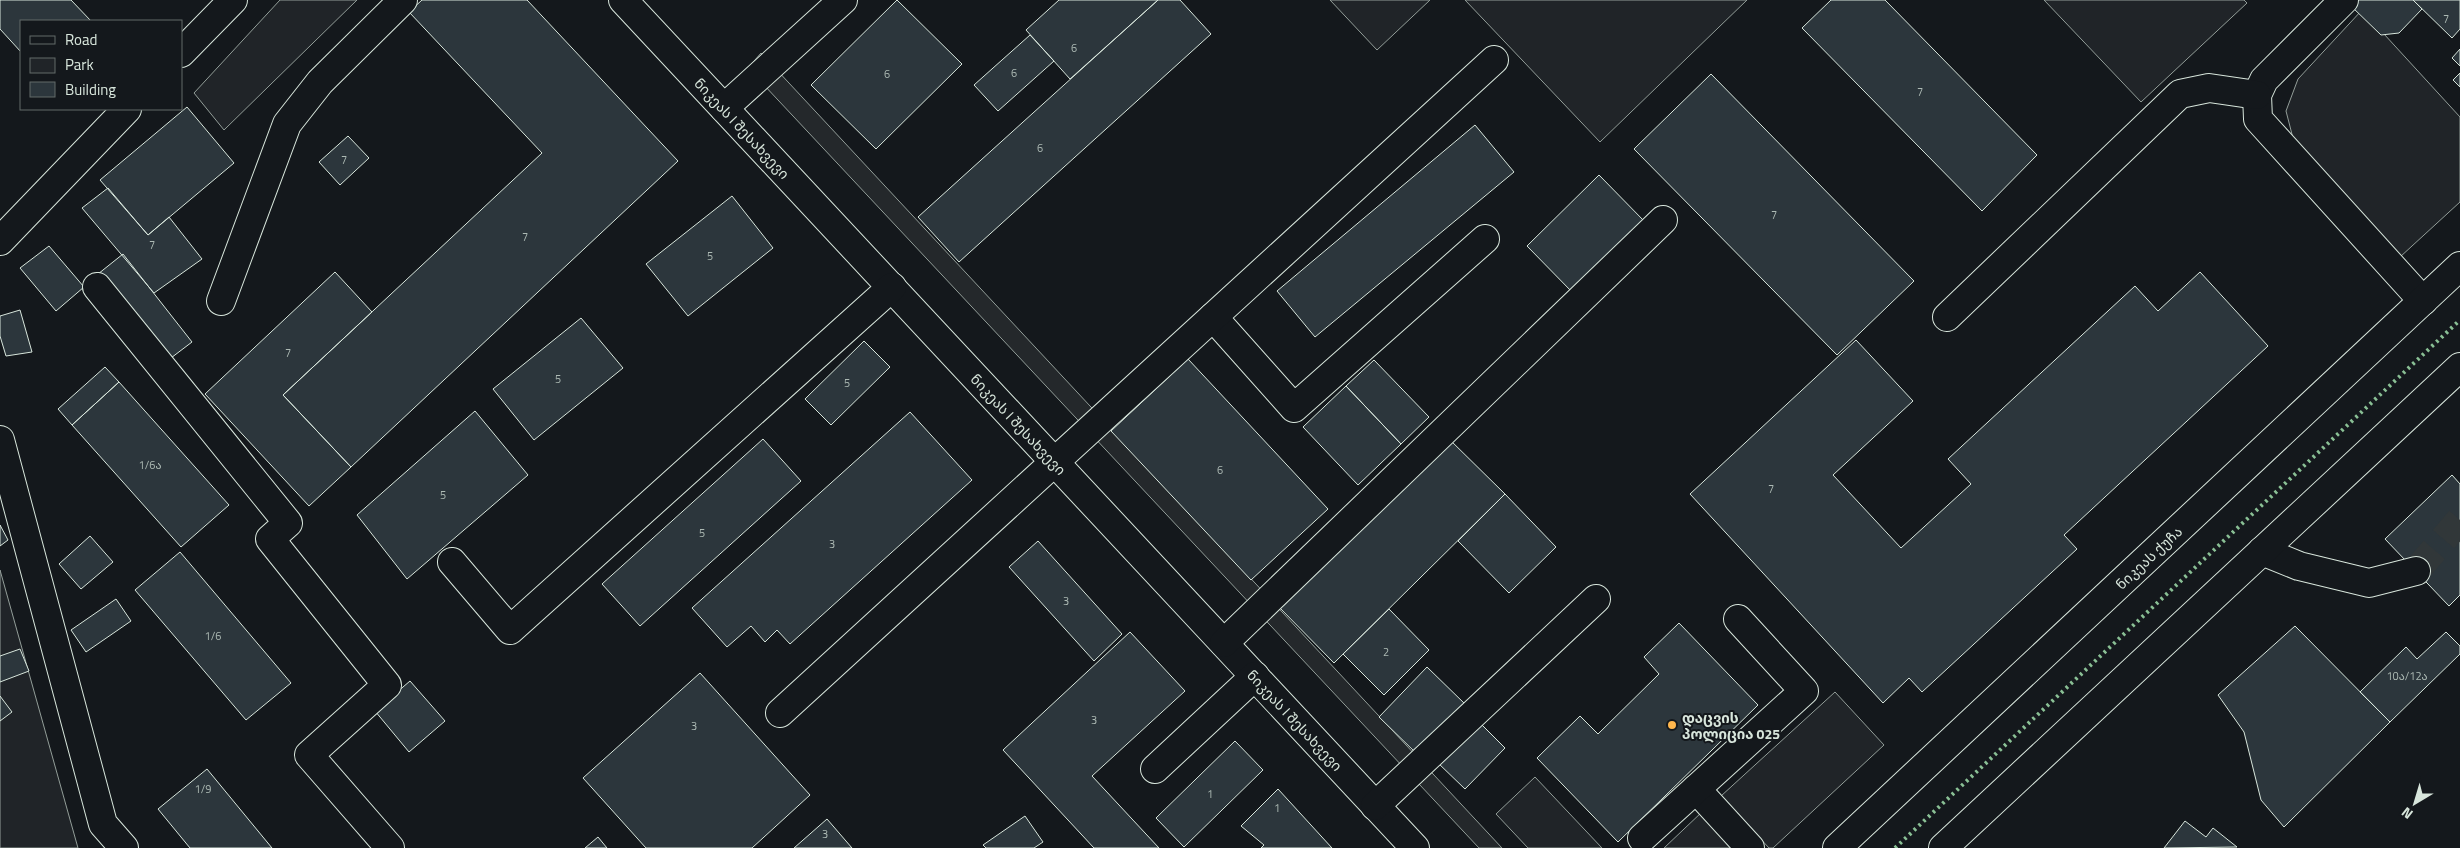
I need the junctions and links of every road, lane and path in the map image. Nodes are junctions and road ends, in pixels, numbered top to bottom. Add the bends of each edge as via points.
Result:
1 (403, 0) edge
2 (623, 0) edge
3 (843, 0) edge
4 (2344, 0) edge
5 (231, 1) edge
6 (182, 52) edge
7 (1494, 60) dead end
8 (2257, 95) junction
9 (724, 108) junction
10 (127, 110) edge
11 (1664, 220) dead end
12 (1485, 239) dead end
13 (0, 240) edge
14 (2460, 266) edge
15 (97, 287) dead end
16 (892, 287) junction
17 (221, 300) dead end
18 (2423, 301) junction
19 (1213, 317) junction
20 (1947, 317) dead end
21 (2460, 367) edge
22 (0, 440) edge
23 (1054, 462) junction
24 (2262, 552) junction
25 (452, 562) dead end
26 (2416, 572) tunnel mouth
27 (1596, 599) dead end
28 (1738, 619) dead end
29 (1224, 643) junction
30 (1255, 676) junction
31 (780, 713) dead end
32 (1154, 769) dead end
33 (1696, 789) junction
34 (1375, 806) junction
35 (1642, 838) dead end
36 (124, 848) edge
37 (390, 848) edge
38 (1415, 848) edge
39 (1750, 848) edge
40 (1837, 848) edge
41 (1942, 848) edge

1 - 17 street via 320,82 287,124
2 - 9 street, ნიკეას I შესახვევი
3 - 9 street
4 - 8 street via 2264,80
5 - 6 street
7 - 19 street
8 - 18 street via 2258,119
8 - 20 street via 2209,88 2180,94
9 - 16 street, ნიკეას I შესახვევი
10 - 13 street
11 - 29 street
12 - 19 street via 1294,408
14 - 18 street, ნიკეას ქუჩა
15 - 37 street via 288,523 270,539 387,685 309,755
16 - 23 street, ნიკეას I შესახვევი
16 - 25 street via 510,630
18 - 40 street, ნიკეას ქუჩა
19 - 23 street
21 - 24 street
22 - 36 street via 103,824
23 - 29 street, ნიკეას I შესახვევი
23 - 31 street
24 - 26 street via 2299,566 2368,583
24 - 41 street
27 - 34 street
28 - 33 street via 1804,691
29 - 30 street, ნიკეას I შესახვევი
30 - 32 street
30 - 34 street, ნიკეას I შესახვევი
33 - 35 street
33 - 39 street
34 - 38 street, ნიკეას I შესახვევი

